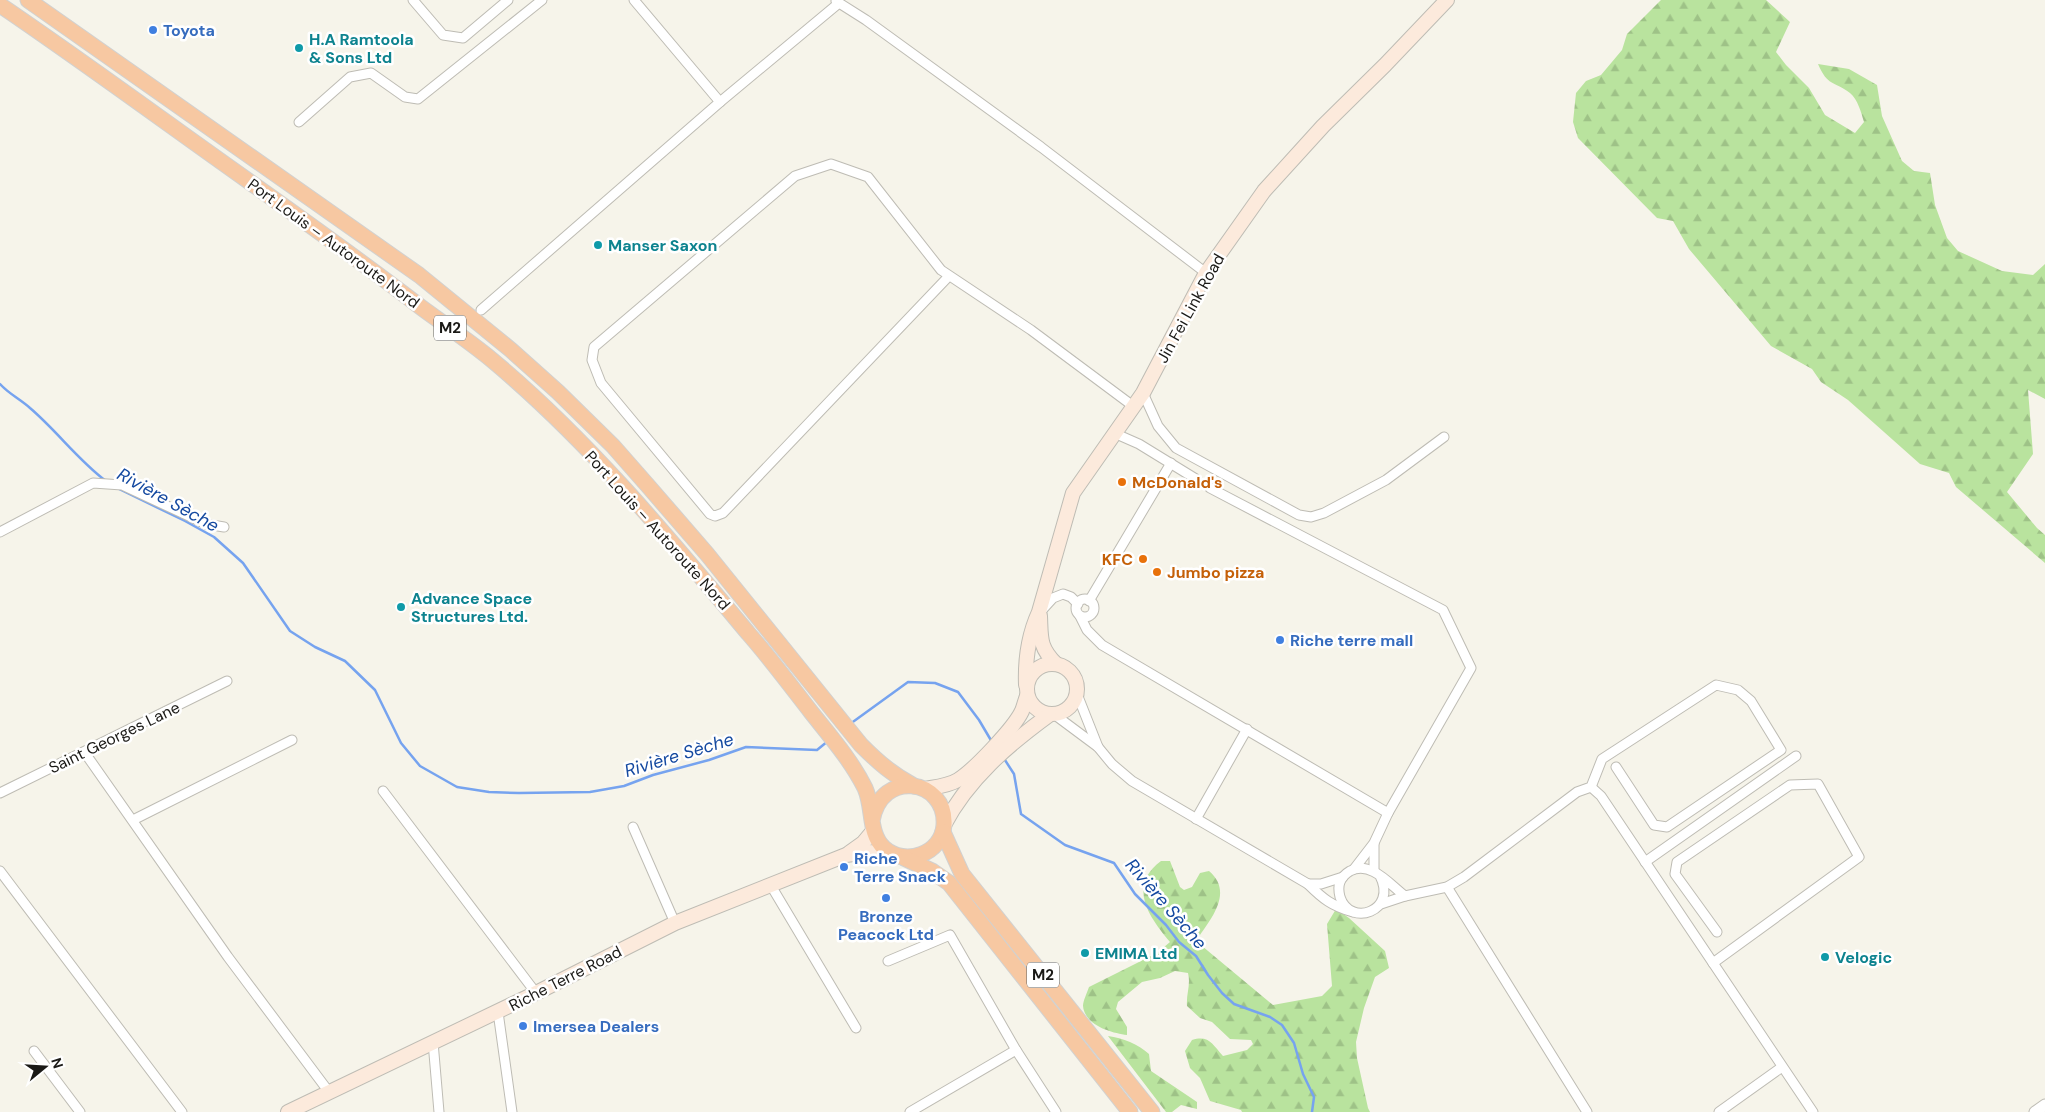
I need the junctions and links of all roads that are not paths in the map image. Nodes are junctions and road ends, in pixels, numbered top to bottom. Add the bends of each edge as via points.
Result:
1 (28, 0) edge
2 (413, 0) edge
3 (508, 0) edge
4 (542, 0) edge
5 (634, 0) edge
6 (1448, 0) edge
7 (837, 2) edge
8 (0, 5) edge
9 (720, 102) junction
10 (299, 122) dead end
11 (1206, 273) junction
12 (949, 276) junction
13 (481, 310) dead end
14 (1143, 393) junction
15 (1133, 406) junction
16 (1119, 435) junction
17 (1444, 437) dead end
18 (1171, 463) junction
19 (1196, 479) dead end
20 (1210, 488) dead end
21 (224, 527) dead end
22 (0, 532) edge
23 (1089, 601) junction
24 (1078, 604) junction
25 (1040, 612) junction
26 (1092, 614) junction
27 (1080, 616) junction
28 (1095, 638) junction
29 (1056, 664) junction
30 (227, 681) dead end
31 (1027, 690) junction
32 (1076, 694) junction
33 (1052, 715) junction
34 (1247, 729) junction
35 (292, 740) dead end
36 (1098, 747) junction
37 (85, 753) junction
38 (1796, 756) dead end
39 (1616, 767) dead end
40 (1591, 787) junction
41 (919, 788) junction
42 (383, 791) dead end
43 (0, 794) edge
44 (1388, 813) junction
45 (1196, 819) junction
46 (133, 820) junction
47 (873, 826) junction
48 (633, 827) dead end
49 (943, 829) junction
50 (1374, 843) junction
51 (846, 855) junction
52 (897, 856) junction
53 (1645, 862) junction
54 (1354, 869) junction
55 (0, 871) edge
56 (1377, 874) junction
57 (1343, 877) junction
58 (770, 884) junction
59 (1308, 884) junction
60 (1447, 887) junction
61 (1405, 896) junction
62 (1381, 904) junction
63 (1353, 912) junction
64 (675, 923) junction
65 (1717, 932) dead end
66 (888, 961) dead end
67 (1713, 963) junction
68 (536, 993) junction
69 (498, 1012) junction
70 (856, 1028) dead end
71 (433, 1042) junction
72 (34, 1050) dead end
73 (1016, 1050) junction
74 (1782, 1067) junction
75 (329, 1092) junction
76 (2045, 1105) edge
77 (80, 1112) edge
78 (182, 1112) edge
79 (288, 1112) edge
80 (439, 1112) edge
81 (512, 1112) edge
82 (910, 1112) edge
83 (1056, 1112) edge
84 (1130, 1112) edge
85 (1152, 1112) edge
86 (1586, 1112) edge
87 (1719, 1112) edge
88 (1813, 1112) edge
89 (2035, 1112) edge

1 - 41 highway, Port Louis – Autoroute Nord / M2 via 419,275 511,350 565,399 649,487 879,764
2 - 3 street via 443,35 463,38
4 - 10 street via 418,99 405,97 371,73 350,77
5 - 9 street
6 - 11 main road, Jin Fei Link Road via 1323,126 1264,191
7 - 9 street
7 - 11 street via 1041,147
8 - 47 highway, Port Louis – Autoroute Nord / M2 via 351,254 492,360 566,428 624,487 758,644 827,732 857,773 869,798
9 - 13 street
11 - 14 main road, Jin Fei Link Road
12 - 12 street via 868,177 831,164 795,176 594,347 592,360 602,383 710,514 715,516 723,513
12 - 15 street via 1024,325
14 - 15 main road, Jin Fei Link Road
14 - 16 main road via 1140,408
14 - 17 street via 1158,426 1176,448 1299,515 1311,517 1324,514 1386,480
15 - 16 main road, Jin Fei Link Road
16 - 18 street
16 - 25 main road, Jin Fei Link Road via 1076,498
18 - 19 street
18 - 23 street
20 - 44 street via 1443,610 1471,668
21 - 22 street via 206,524 122,485 93,483
23 - 24 street via 1083,600
23 - 26 street via 1094,607
24 - 25 street via 1063,594
24 - 27 street
25 - 29 main road via 1042,646 1045,654
25 - 31 main road via 1031,630 1026,661
26 - 27 street
26 - 28 street
27 - 28 street
28 - 34 street via 1118,655
29 - 31 main road via 1040,666 1034,671
29 - 32 main road via 1070,671 1077,686
30 - 37 street, Saint Georges Lane
31 - 33 main road via 1031,705 1039,712
31 - 41 main road via 1022,712 985,756 958,780
32 - 33 main road via 1074,702 1066,710
32 - 36 street
33 - 36 street
33 - 49 main road via 1024,732 984,771 954,806
34 - 44 street
34 - 45 street
35 - 46 street
36 - 45 street via 1132,781
37 - 43 street, Saint Georges Lane
37 - 46 street
38 - 53 street
39 - 40 street via 1654,824 1667,826 1780,750 1751,701 1738,690 1716,685 1602,759
40 - 53 street via 1601,796
40 - 60 street via 1577,792
41 - 47 highway via 904,785 885,794 878,802
41 - 49 highway, M2 via 933,795 940,804 944,814
42 - 68 street
44 - 50 street
45 - 59 street
46 - 75 street via 228,957
47 - 51 main road via 863,843
47 - 52 highway, M2 via 883,847
48 - 64 street
49 - 52 highway via 937,844 927,852 915,857
49 - 85 highway, M2 via 962,874
50 - 54 street
50 - 56 street
51 - 52 main road via 868,852
51 - 58 main road, Riche Terre Road
52 - 84 highway, M2 via 932,871 949,883
53 - 67 street
54 - 56 street via 1365,868
54 - 57 street
55 - 78 street
56 - 61 street
56 - 62 street via 1384,884
57 - 59 street via 1321,884
57 - 63 street via 1339,893 1346,908
58 - 64 main road, Riche Terre Road
58 - 70 street
59 - 63 street via 1325,901
60 - 61 street
60 - 86 street
61 - 62 street
62 - 63 street via 1368,913
64 - 68 main road, Riche Terre Road
65 - 67 street via 1675,874 1677,862 1790,785 1818,784 1858,857
66 - 73 street via 950,935
67 - 74 street
68 - 69 main road, Riche Terre Road
69 - 71 main road, Riche Terre Road
69 - 81 street
71 - 75 main road, Riche Terre Road
71 - 80 street
72 - 77 street
73 - 82 street
73 - 83 street
74 - 87 street
74 - 88 street
75 - 79 main road, Riche Terre Road
76 - 89 street

